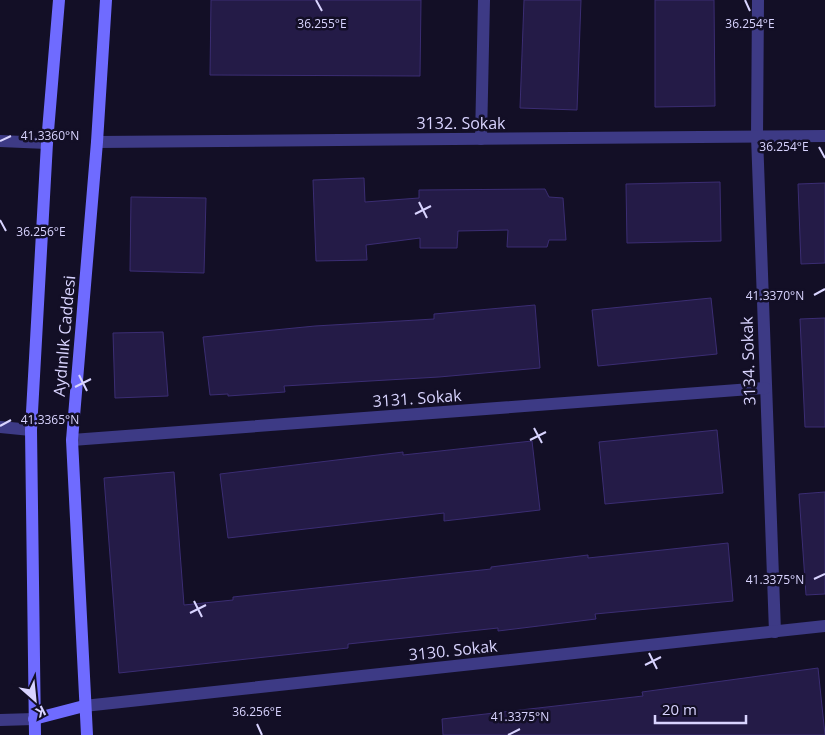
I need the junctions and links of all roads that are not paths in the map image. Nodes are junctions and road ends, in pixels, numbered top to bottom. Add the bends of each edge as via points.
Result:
1 (59, 0) edge
2 (106, 0) edge
3 (484, 0) edge
4 (758, 0) edge
5 (757, 136) junction
6 (825, 136) edge
7 (481, 139) junction
8 (0, 141) edge
9 (47, 142) junction
10 (97, 142) junction
11 (765, 388) junction
12 (0, 427) edge
13 (31, 430) junction
14 (72, 440) junction
15 (825, 626) edge
16 (775, 632) junction
17 (84, 706) junction
18 (34, 719) junction
19 (0, 720) edge
20 (35, 735) edge
21 (87, 735) edge

1 - 9 main road, Aydınlık Caddesi
2 - 10 main road, Aydınlık Caddesi
3 - 7 street
4 - 5 street, 3134. Sokak
5 - 6 street, 3132. Sokak
5 - 7 street, 3132. Sokak
5 - 11 street, 3134. Sokak
7 - 10 street, 3132. Sokak
8 - 9 street
9 - 13 main road, Aydınlık Caddesi
10 - 14 main road, Aydınlık Caddesi
11 - 14 street, 3131. Sokak
11 - 16 street, 3134. Sokak
12 - 13 street
13 - 18 main road, Aydınlık Caddesi
14 - 17 main road, Aydınlık Caddesi
15 - 16 street, 3130. Sokak
16 - 17 street, 3130. Sokak
17 - 18 main road
17 - 21 main road, Aydınlık Caddesi
18 - 19 street
18 - 20 main road, Aydınlık Caddesi

